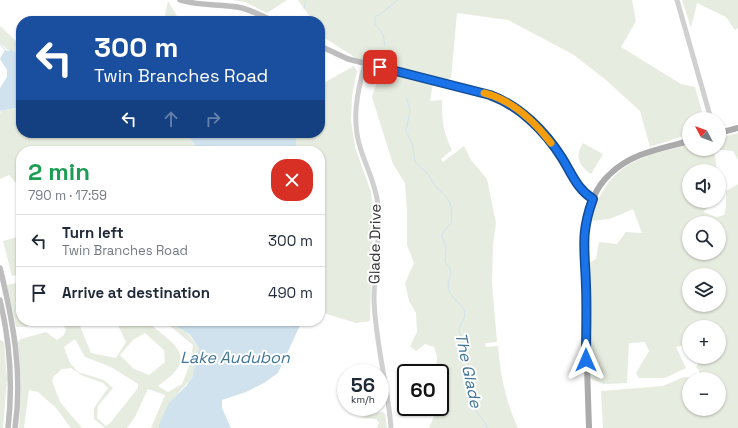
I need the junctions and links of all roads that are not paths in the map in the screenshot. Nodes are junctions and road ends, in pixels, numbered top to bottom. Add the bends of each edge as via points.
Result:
1 (180, 0) edge
2 (677, 0) edge
3 (263, 16) edge
4 (325, 48) edge
5 (365, 64) junction
6 (709, 112) edge
7 (738, 128) edge
8 (726, 131) edge
9 (682, 143) edge
10 (593, 199) junction
11 (0, 268) edge
12 (0, 300) edge
13 (8, 428) edge
14 (15, 428) edge
15 (391, 428) edge
16 (590, 428) edge

1 - 3 main road via 241,8
2 - 6 street
4 - 5 main road
5 - 10 main road via 490,95 506,102 539,128 562,158 579,188
5 - 15 street, Glade Drive via 356,103 356,124 359,144 378,204 374,300
7 - 8 main road
9 - 10 main road via 632,158 608,175
10 - 16 main road via 586,219 583,241 586,376
11 - 14 main road via 17,352 18,392
12 - 13 main road via 10,365

